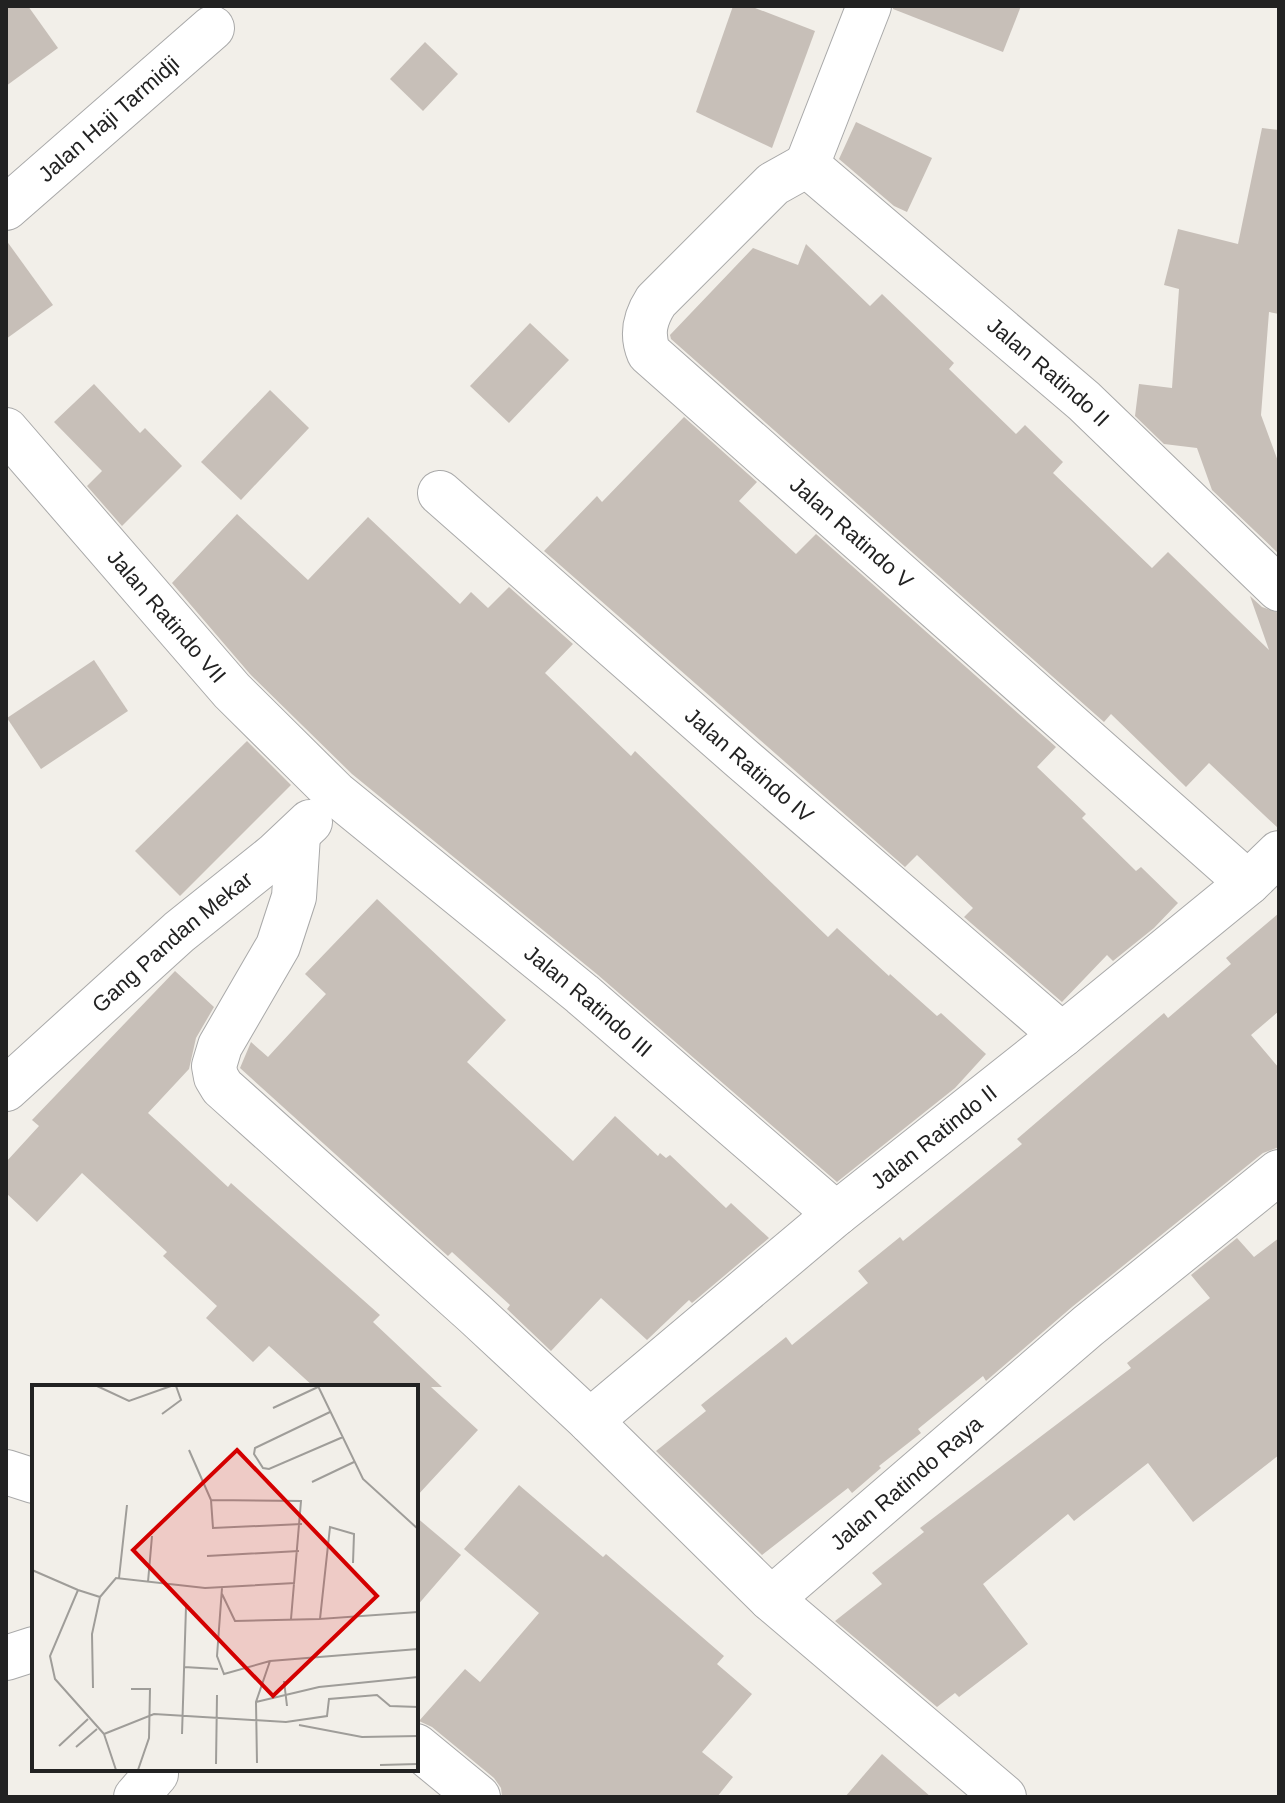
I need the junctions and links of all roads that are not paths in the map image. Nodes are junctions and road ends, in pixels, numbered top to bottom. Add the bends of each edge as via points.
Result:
1 (869, 6) edge
2 (212, 28) dead end
3 (807, 165) junction
4 (6, 208) edge
5 (6, 430) edge
6 (440, 493) dead end
7 (1279, 589) edge
8 (335, 793) junction
9 (298, 835) junction
10 (1279, 853) edge
11 (1248, 883) junction
12 (1062, 1035) junction
13 (6, 1089) edge
14 (1279, 1172) edge
15 (836, 1214) junction
16 (590, 1421) junction
17 (6, 1472) edge
18 (32, 1480) edge
19 (771, 1599) junction
20 (32, 1650) edge
21 (6, 1658) edge
22 (418, 1748) edge
23 (478, 1797) edge
24 (1004, 1797) edge

1 - 3 street
2 - 4 street, Jalan Haji Tarmidji
3 - 7 street, Jalan Ratindo II via 1084,401
3 - 11 street, Jalan Ratindo V via 773,184 656,301 644,332 649,353
5 - 8 street, Jalan Ratindo VII via 232,691
6 - 12 street, Jalan Ratindo IV
8 - 9 street, Gang Pandan Mekar
8 - 15 street, Jalan Ratindo III via 582,994
9 - 13 street, Gang Pandan Mekar via 179,932
9 - 16 street via 294,897 278,946 220,1046 216,1077
10 - 11 street, Jalan Ratindo II
11 - 12 street, Jalan Ratindo II
12 - 15 street, Jalan Ratindo II
14 - 19 street, Jalan Ratindo Raya via 1088,1326
15 - 16 street, Jalan Ratindo II
16 - 19 street
17 - 18 street
19 - 24 street
20 - 21 street
22 - 23 street

